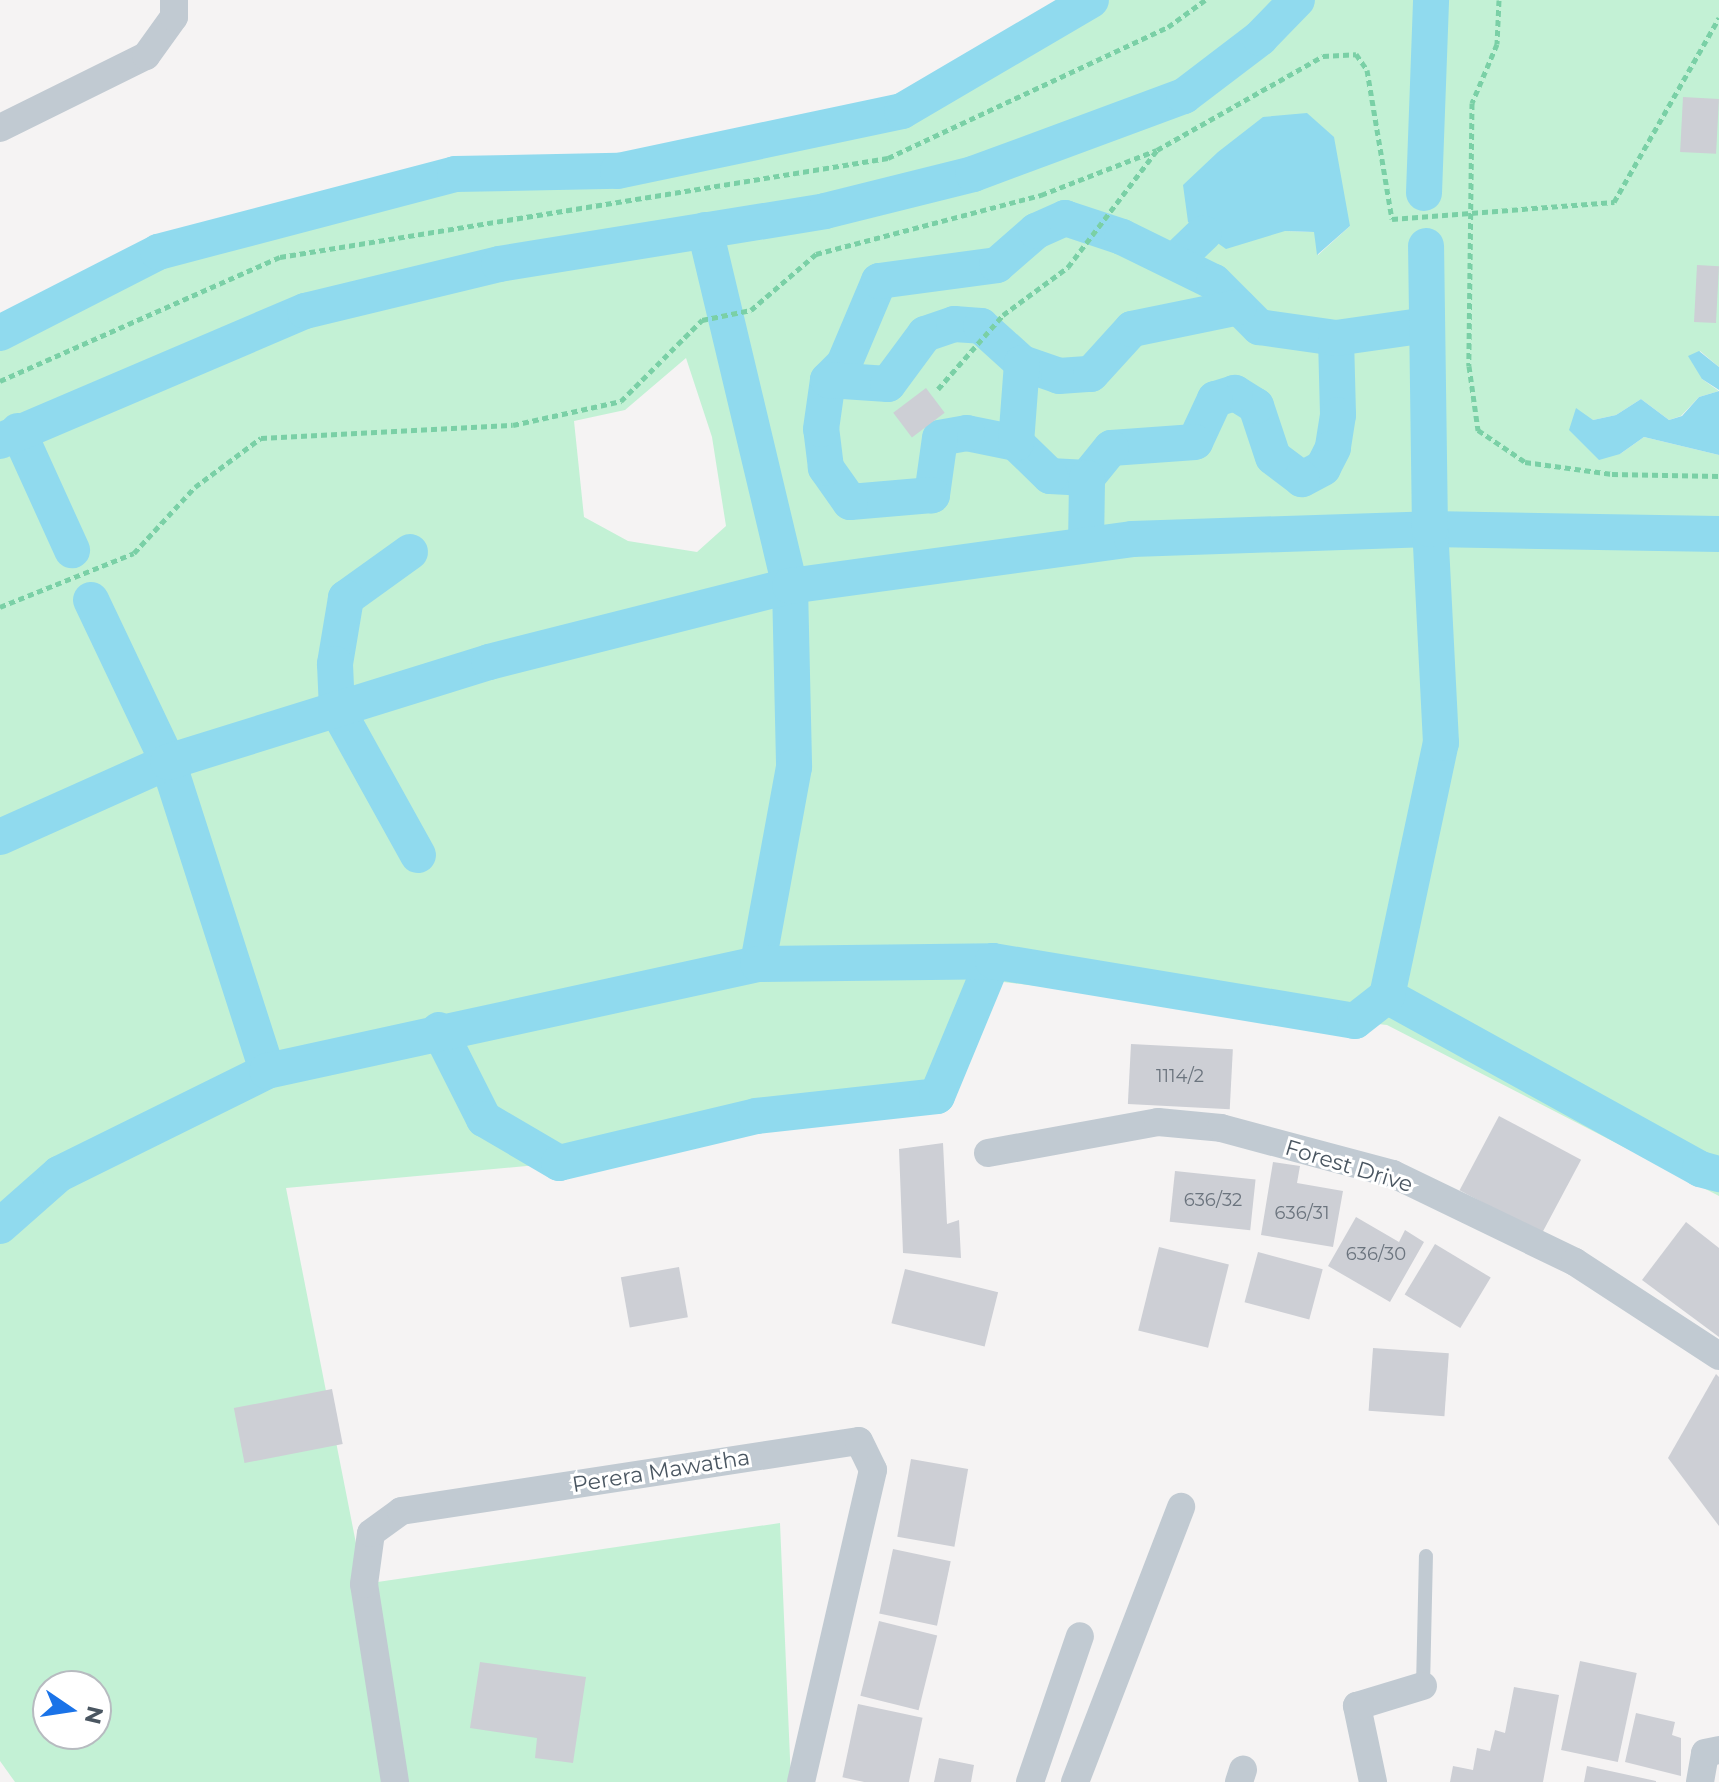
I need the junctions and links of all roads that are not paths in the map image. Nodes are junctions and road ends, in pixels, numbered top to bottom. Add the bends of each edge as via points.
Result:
1 (174, 0) edge
2 (0, 128) edge
3 (988, 1153) dead end
4 (1719, 1356) edge
5 (1181, 1507) dead end
6 (1426, 1556) dead end
7 (1080, 1636) dead end
8 (1423, 1686) joint
9 (1719, 1750) edge
10 (395, 1782) edge
11 (801, 1782) edge
12 (1030, 1782) edge
13 (1075, 1782) edge
14 (1373, 1782) edge
15 (1700, 1782) edge

1 - 2 street via 174,17 146,56
3 - 4 street, Forest Drive via 1158,1122 1221,1128 1393,1174 1575,1262
5 - 13 street
6 - 8 lane
7 - 12 street
8 - 14 street via 1357,1706
9 - 15 street via 1705,1753
10 - 11 street, Perera Mawatha via 364,1584 371,1533 401,1511 859,1441 873,1470

